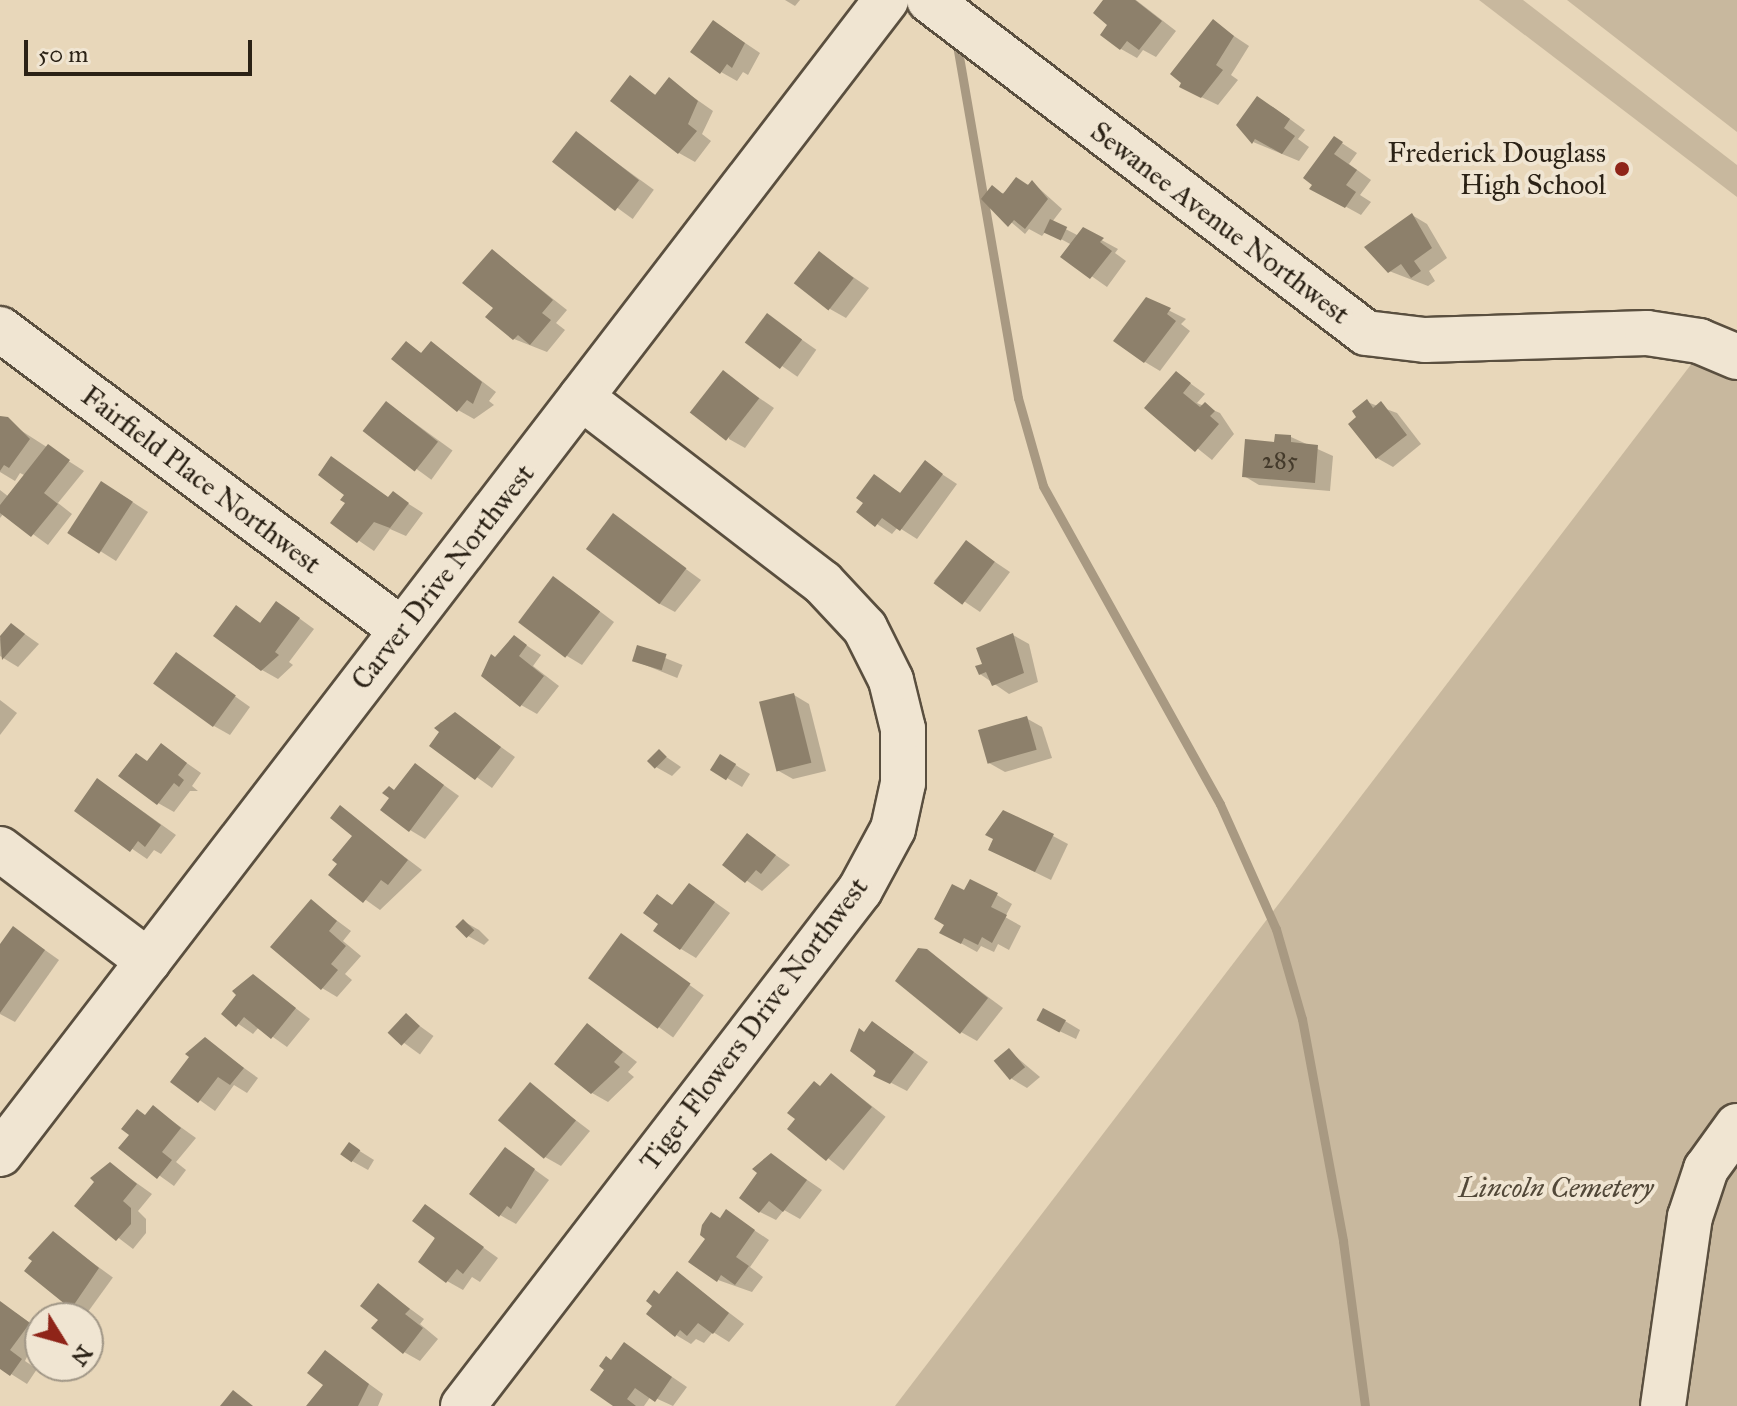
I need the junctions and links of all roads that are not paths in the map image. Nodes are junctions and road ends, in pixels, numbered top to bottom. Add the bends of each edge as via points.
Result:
1 (886, 0) edge
2 (929, 0) edge
3 (0, 329) edge
4 (1737, 357) edge
5 (581, 397) junction
6 (402, 630) junction
7 (0, 849) edge
8 (148, 961) junction
9 (1737, 1126) edge
10 (0, 1154) edge
11 (463, 1406) edge
12 (1663, 1406) edge

1 - 5 street, Carver Drive Northwest
2 - 4 street, Sewanee Avenue Northwest via 1366,333 1425,340 1647,333 1699,341
3 - 6 street, Fairfield Place Northwest
5 - 6 street, Carver Drive Northwest
5 - 11 street, Tiger Flowers Drive Northwest via 823,583 865,628 891,680 903,729 903,783 893,829 860,890
6 - 8 street, Carver Drive Northwest
7 - 8 street
8 - 10 street, Carver Drive Northwest
9 - 12 street via 1706,1169 1694,1205

